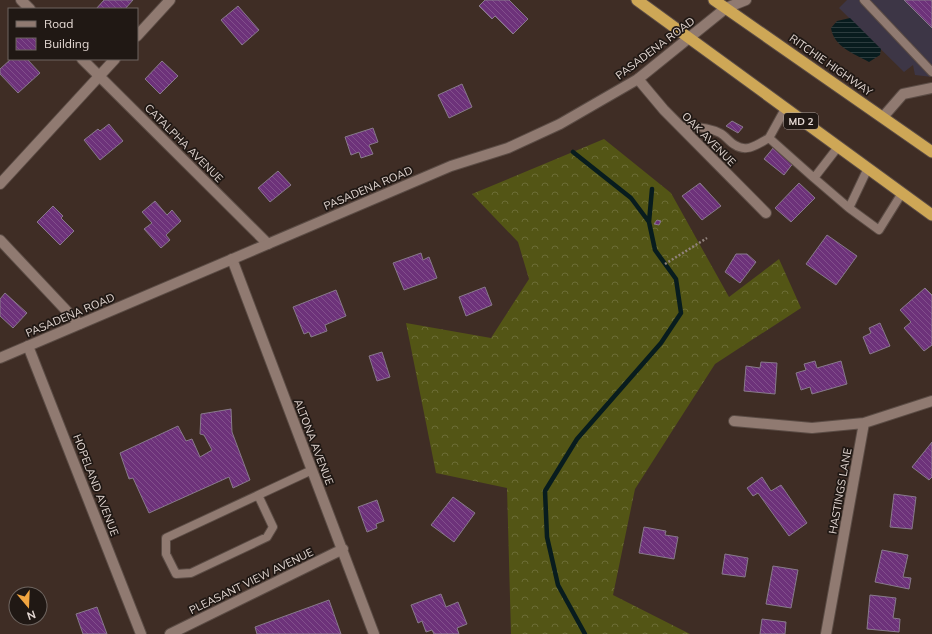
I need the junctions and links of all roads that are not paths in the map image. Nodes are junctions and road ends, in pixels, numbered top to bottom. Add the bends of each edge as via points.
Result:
1 (21, 0) edge
2 (170, 0) edge
3 (637, 0) edge
4 (714, 0) edge
5 (746, 0) edge
6 (864, 0) edge
7 (727, 4) edge
8 (29, 8) edge
9 (138, 35) edge
10 (689, 39) junction
11 (83, 60) edge
12 (114, 60) edge
13 (932, 72) edge
14 (99, 76) junction
15 (638, 79) junction
16 (932, 88) edge
17 (785, 109) junction
18 (883, 117) junction
19 (681, 127) junction
20 (768, 138) junction
21 (838, 147) junction
22 (932, 152) edge
23 (868, 168) junction
24 (814, 178) junction
25 (0, 184) edge
26 (902, 193) junction
27 (849, 208) junction
28 (766, 213) dead end
29 (932, 215) edge
30 (0, 240) edge
31 (268, 244) junction
32 (232, 259) junction
33 (79, 324) junction
34 (28, 346) junction
35 (0, 358) edge
36 (932, 401) edge
37 (734, 421) dead end
38 (864, 423) junction
39 (312, 470) junction
40 (258, 495) junction
41 (343, 549) junction
42 (141, 634) edge
43 (170, 634) edge
44 (374, 634) edge
45 (826, 634) edge

1 - 8 street
2 - 9 street
3 - 10 highway, MD 2
4 - 7 highway, RITCHIE HIGHWAY
5 - 7 street, PASADENA ROAD
6 - 13 lane
7 - 10 street, PASADENA ROAD
7 - 18 highway, RITCHIE HIGHWAY
10 - 15 street, PASADENA ROAD
10 - 17 highway, MD 2
11 - 14 street, CATALPHA AVENUE
12 - 14 street
14 - 25 street
14 - 31 street, CATALPHA AVENUE
15 - 19 street, OAK AVENUE
15 - 31 street, PASADENA ROAD via 560,124 508,148 451,166
16 - 18 street via 902,94
17 - 20 lane
17 - 21 highway, MD 2
18 - 22 highway, RITCHIE HIGHWAY
19 - 20 lane via 695,126 721,134 736,146 746,149
19 - 28 street, OAK AVENUE
20 - 24 lane
21 - 23 highway, MD 2
21 - 24 lane
23 - 26 highway, MD 2
23 - 27 lane
24 - 27 lane
26 - 27 lane via 879,230
26 - 29 highway, MD 2
30 - 33 street
31 - 32 street, PASADENA ROAD
32 - 33 street, PASADENA ROAD
32 - 39 street, ALTONA AVENUE
33 - 34 street, PASADENA ROAD
34 - 35 street, PASADENA ROAD
34 - 42 street, HOPELAND AVENUE
36 - 38 street
37 - 38 street via 812,428
38 - 45 street, HASTINGS LANE
39 - 40 lane
39 - 41 street, ALTONA AVENUE
40 - 40 lane via 166,538 166,554 176,574 191,573 267,537 273,527
41 - 43 street, PLEASANT VIEW AVENUE
41 - 44 street, ALTONA AVENUE

